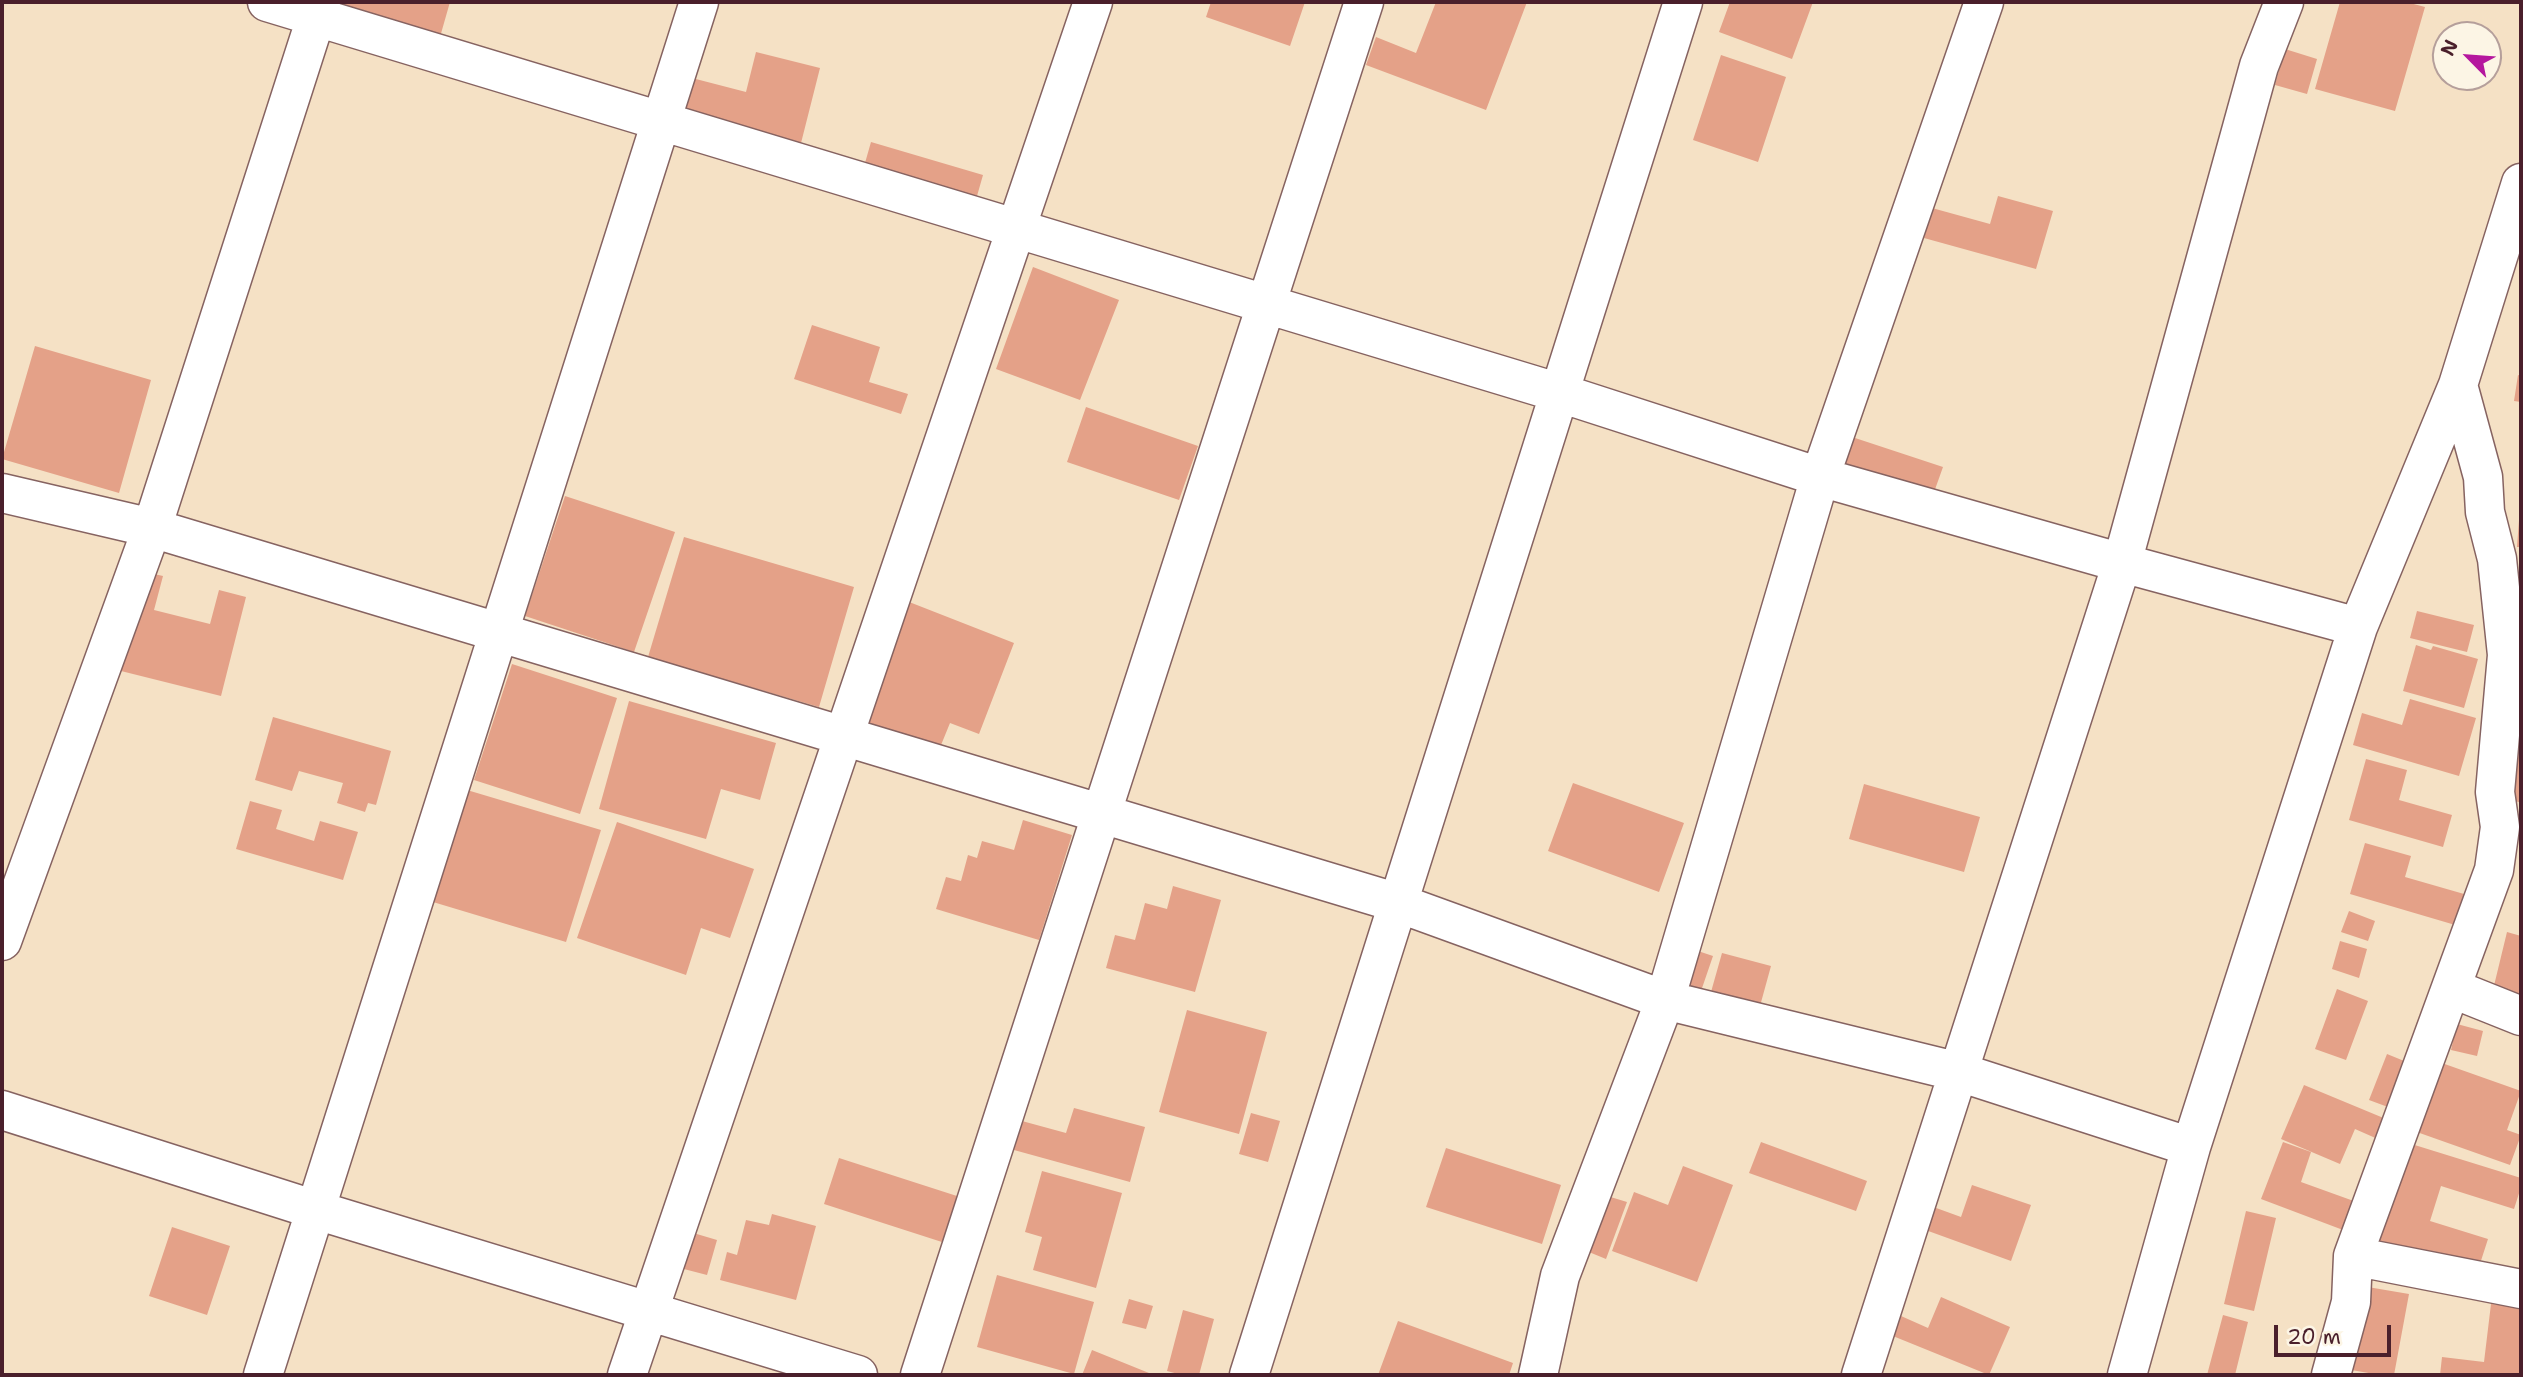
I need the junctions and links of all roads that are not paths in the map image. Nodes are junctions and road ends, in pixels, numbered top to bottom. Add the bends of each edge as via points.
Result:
1 (267, 2) edge
2 (699, 2) edge
3 (1093, 2) edge
4 (1364, 2) edge
5 (1683, 2) edge
6 (1984, 2) edge
7 (2284, 2) edge
8 (319, 9) edge
9 (662, 121) junction
10 (2521, 183) edge
11 (1016, 229) junction
12 (1266, 304) junction
13 (2458, 385) junction
14 (1560, 393) junction
15 (1820, 477) junction
16 (2, 493) edge
17 (152, 528) junction
18 (2122, 563) junction
19 (2358, 627) junction
20 (499, 632) junction
21 (844, 736) junction
22 (1102, 814) junction
23 (2511, 828) edge
24 (1398, 903) junction
25 (2, 941) edge
26 (2451, 988) junction
27 (1665, 1000) junction
28 (2521, 1016) edge
29 (1959, 1072) junction
30 (2, 1110) edge
31 (2192, 1147) junction
32 (316, 1210) junction
33 (2353, 1256) junction
34 (2521, 1289) edge
35 (648, 1311) junction
36 (263, 1375) edge
37 (627, 1375) edge
38 (858, 1375) edge
39 (920, 1375) edge
40 (1249, 1375) edge
41 (1538, 1375) edge
42 (1861, 1375) edge
43 (2127, 1375) edge
44 (2330, 1375) edge

1 - 8 street
2 - 9 street
3 - 11 street
4 - 12 street
5 - 14 street
6 - 15 street
7 - 18 street via 2259,66
8 - 9 street
8 - 17 street
9 - 11 street
9 - 20 street
10 - 13 street
11 - 12 street
11 - 21 street
12 - 14 street
12 - 22 street
13 - 19 street
13 - 23 street via 2483,477 2485,512 2497,559 2507,655 2494,792
14 - 15 street
14 - 24 street
15 - 18 street
15 - 27 street
16 - 17 street
17 - 20 street
17 - 25 street
18 - 19 street
18 - 29 street
19 - 31 street
20 - 21 street
20 - 32 street
21 - 22 street
21 - 35 street
22 - 24 street
22 - 39 street
23 - 26 street
24 - 27 street
24 - 40 street
26 - 28 street
26 - 33 street
27 - 29 street
27 - 41 street via 1560,1276
29 - 31 street
29 - 42 street
30 - 32 street
31 - 43 street
32 - 35 street
32 - 36 street
33 - 34 street
33 - 44 street via 2351,1302
35 - 37 street
35 - 38 street

